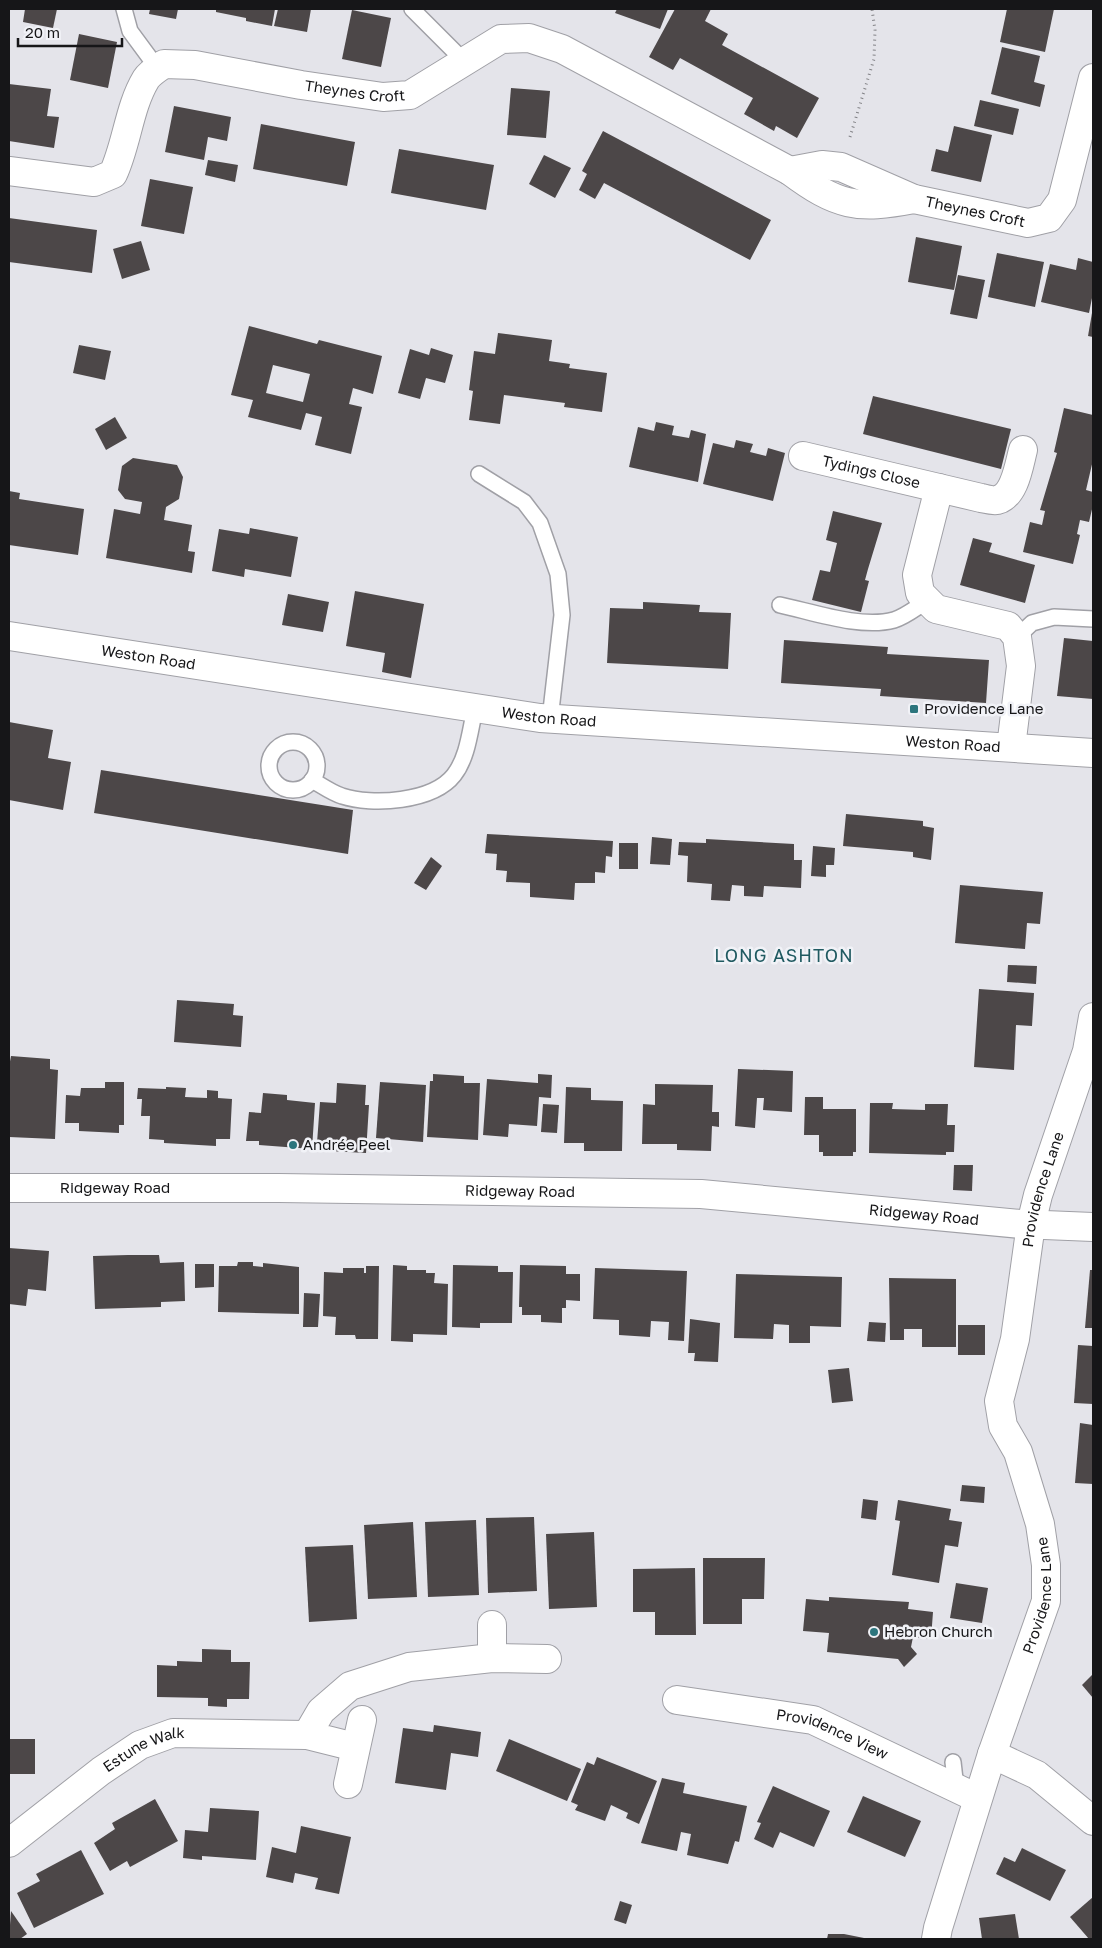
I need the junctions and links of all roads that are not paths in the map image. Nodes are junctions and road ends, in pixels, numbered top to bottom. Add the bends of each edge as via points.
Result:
1 (124, 9) edge
2 (412, 9) edge
3 (464, 61) junction
4 (158, 69) junction
5 (1092, 87) edge
6 (9, 171) edge
7 (790, 171) junction
8 (914, 199) junction
9 (1023, 450) dead end
10 (803, 456) dead end
11 (479, 474) dead end
12 (939, 488) junction
13 (927, 601) junction
14 (780, 605) dead end
15 (1093, 619) edge
16 (9, 636) edge
17 (1017, 637) junction
18 (475, 709) junction
19 (550, 719) junction
20 (1011, 747) junction
21 (1093, 753) edge
22 (312, 780) dead end
23 (1093, 1017) edge
24 (9, 1188) edge
25 (1031, 1224) junction
26 (1093, 1227) edge
27 (492, 1625) dead end
28 (492, 1658) junction
29 (547, 1659) dead end
30 (677, 1700) dead end
31 (362, 1720) dead end
32 (307, 1735) junction
33 (355, 1747) junction
34 (992, 1754) junction
35 (962, 1783) junction
36 (348, 1784) dead end
37 (1093, 1820) edge
38 (9, 1843) edge
39 (936, 1939) edge

1 - 4 lane via 130,31
2 - 3 lane
3 - 4 street, Theynes Croft via 410,95 383,96 301,85 195,64 164,64
3 - 7 street, Theynes Croft via 501,39 529,38 562,49
4 - 6 street via 147,78 136,103 122,155 113,174 94,182
5 - 8 street, Theynes Croft via 1062,200 1049,218 1028,223
7 - 8 street, Theynes Croft via 822,165 841,167
7 - 8 street, Theynes Croft via 818,192 849,204 882,205
9 - 12 street, Tydings Close via 1013,483 1006,495 997,500
10 - 12 street, Tydings Close
11 - 19 lane via 524,502 540,523 558,574 562,615
12 - 13 street, Tydings Close via 917,575 920,593
13 - 14 lane via 896,620 880,623 859,622
13 - 17 street via 936,609 1008,626
15 - 17 lane via 1054,617 1032,623
16 - 18 street, Weston Road
17 - 20 street via 1021,666
18 - 19 street, Weston Road
18 - 22 lane via 466,749 454,775 432,792 371,803 341,796
19 - 20 street, Weston Road
20 - 21 street, Weston Road
23 - 25 street, Providence Lane via 1087,1051 1044,1173
24 - 25 street, Ridgeway Road via 702,1194
25 - 26 street, Ridgeway Road
25 - 34 street, Providence Lane via 1015,1339 999,1401 1003,1426 1018,1452 1040,1524 1046,1565 1046,1601
27 - 28 street
28 - 29 street
28 - 32 street via 410,1667 350,1686 322,1711
30 - 35 street, Providence View via 813,1720
31 - 33 street
32 - 33 street, Estune Walk
32 - 38 street, Estune Walk via 173,1733 140,1745 101,1771
33 - 36 street
34 - 35 street, Providence Lane
34 - 37 street via 1038,1775
35 - 39 street, Providence Lane

